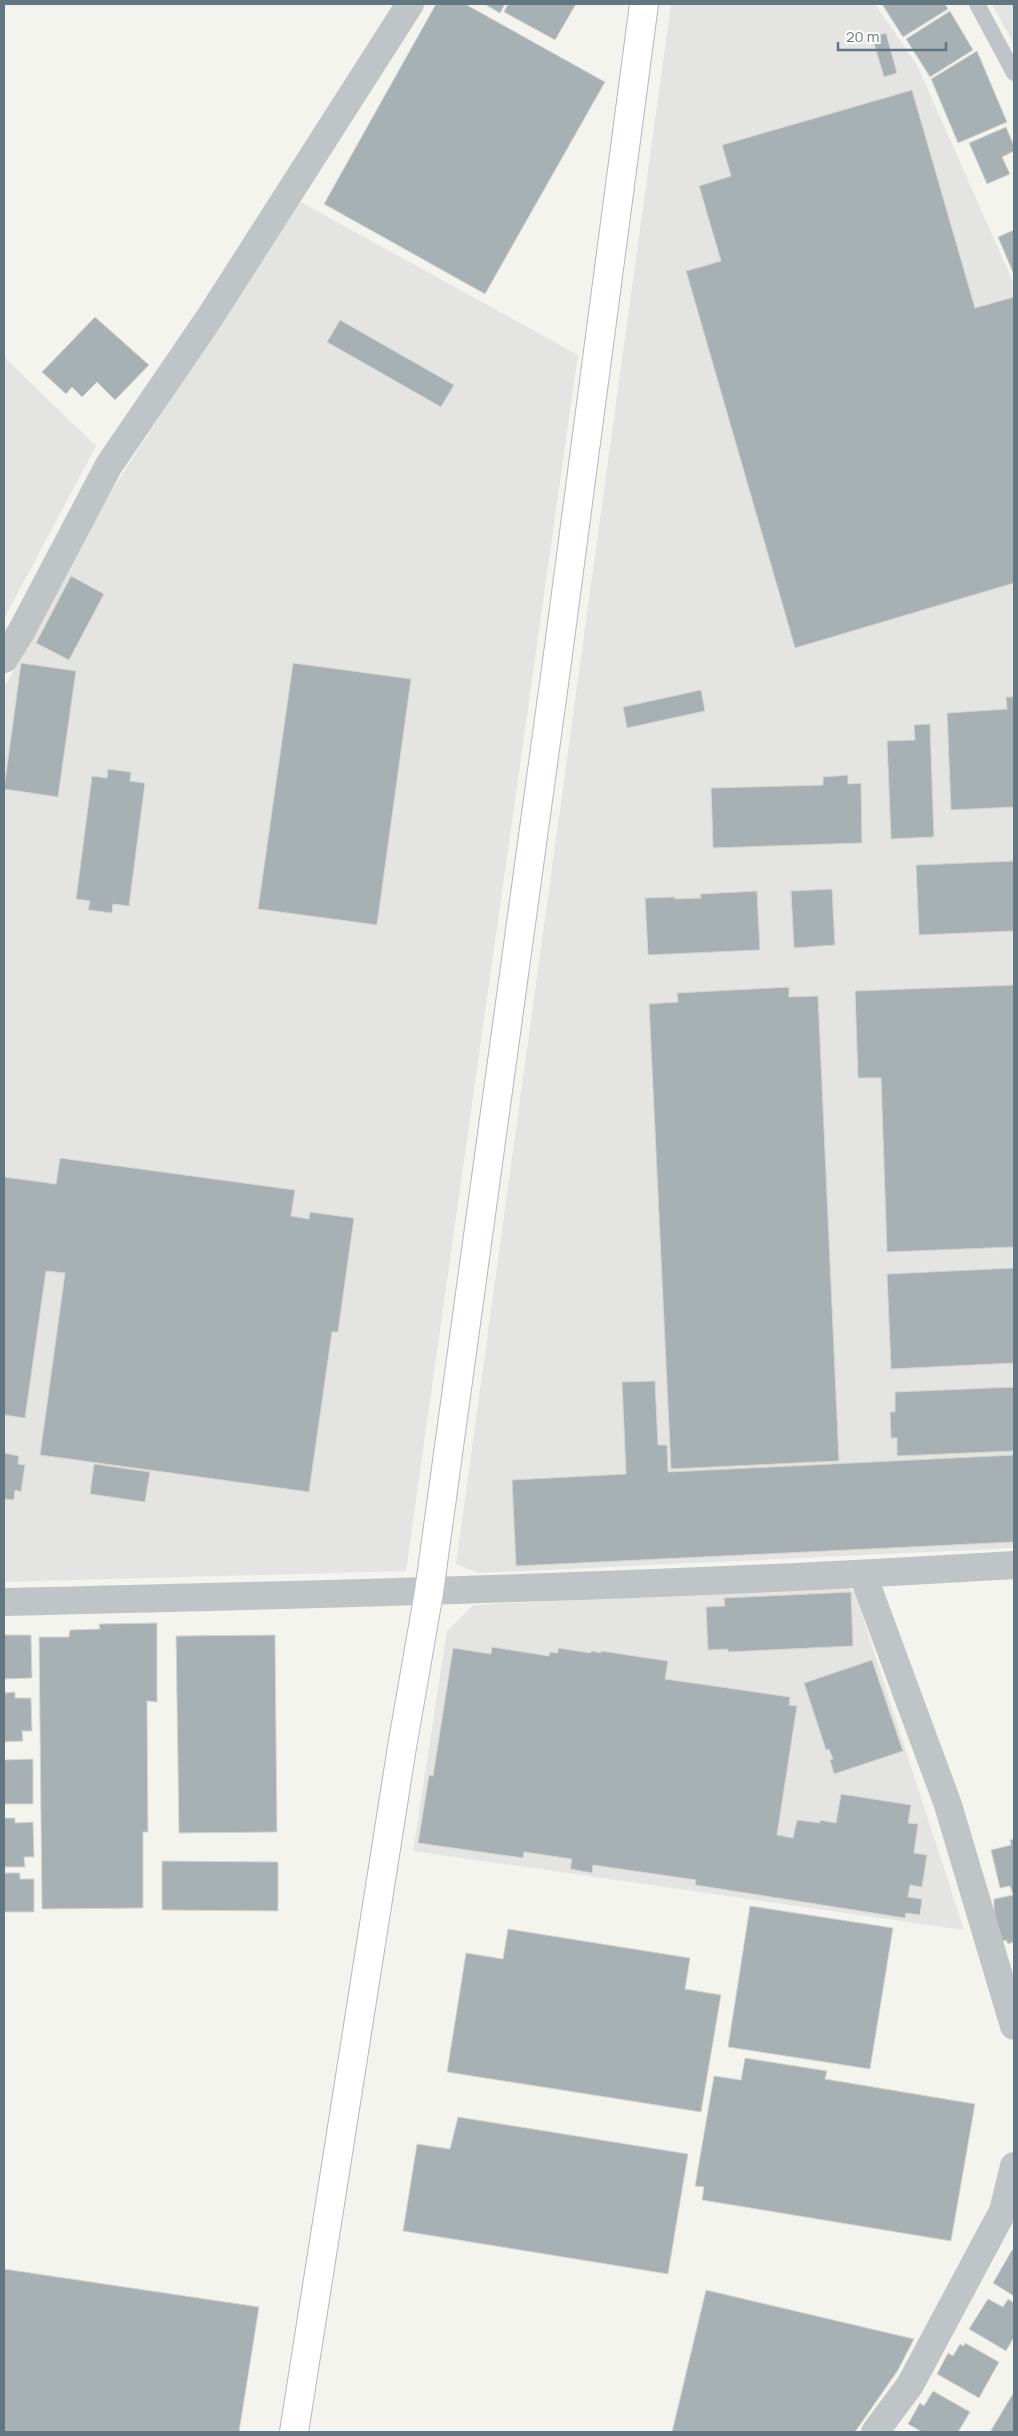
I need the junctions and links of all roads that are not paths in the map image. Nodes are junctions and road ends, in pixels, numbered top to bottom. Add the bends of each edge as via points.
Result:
1 (410, 4) edge
2 (644, 4) edge
3 (977, 4) edge
4 (1014, 73) edge
5 (4, 659) edge
6 (1014, 1565) edge
7 (863, 1574) junction
8 (429, 1592) junction
9 (4, 1602) edge
10 (1014, 2026) edge
11 (1014, 2166) edge
12 (1009, 2209) edge
13 (294, 2432) edge
14 (875, 2432) edge

1 - 5 street via 210,317 109,465
2 - 8 street
3 - 4 lane
6 - 7 street
7 - 8 street
7 - 10 street via 948,1805
8 - 9 street
8 - 13 street
11 - 12 street
12 - 14 street via 910,2385

